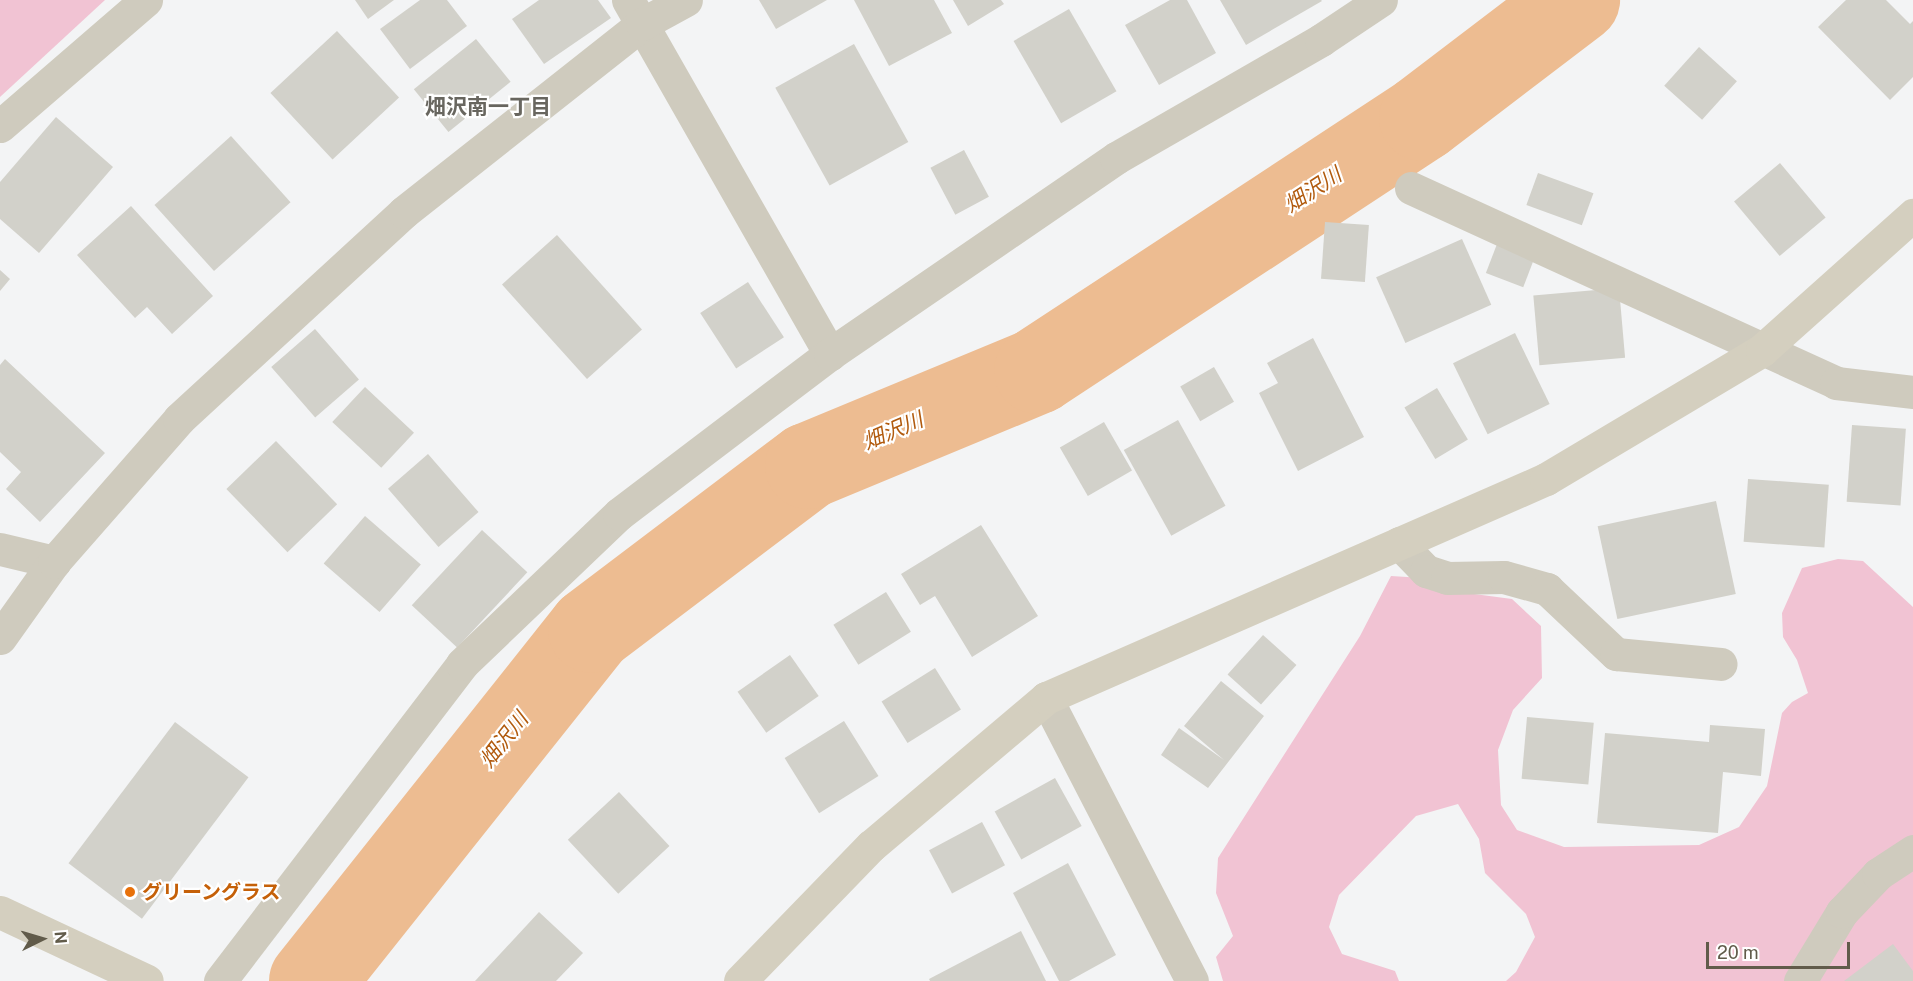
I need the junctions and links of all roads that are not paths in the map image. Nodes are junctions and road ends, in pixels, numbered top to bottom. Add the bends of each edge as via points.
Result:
1 (146, 0) edge
2 (686, 0) edge
3 (1381, 0) edge
4 (635, 12) edge
5 (0, 126) edge
6 (1411, 188) dead end
7 (1913, 215) edge
8 (1762, 350) junction
9 (830, 354) junction
10 (1913, 392) edge
11 (1399, 543) junction
12 (0, 549) edge
13 (54, 562) junction
14 (0, 638) edge
15 (1720, 664) dead end
16 (1046, 698) junction
17 (1913, 851) edge
18 (0, 912) edge
19 (1183, 976) edge
20 (147, 981) edge
21 (220, 981) edge
22 (740, 981) edge
23 (1800, 981) edge

1 - 5 street
2 - 4 street
3 - 9 street via 1116,158
4 - 9 street
4 - 13 street via 404,212 179,419
6 - 8 street via 1696,316
7 - 8 street
8 - 10 street via 1836,383
8 - 11 street via 1546,479
9 - 21 street via 619,514 462,664
11 - 15 street via 1426,571 1504,577 1547,589 1616,654
11 - 16 street
12 - 13 street
13 - 14 street
16 - 19 street
16 - 22 street via 871,846
17 - 23 street via 1878,874 1842,912
18 - 20 street

